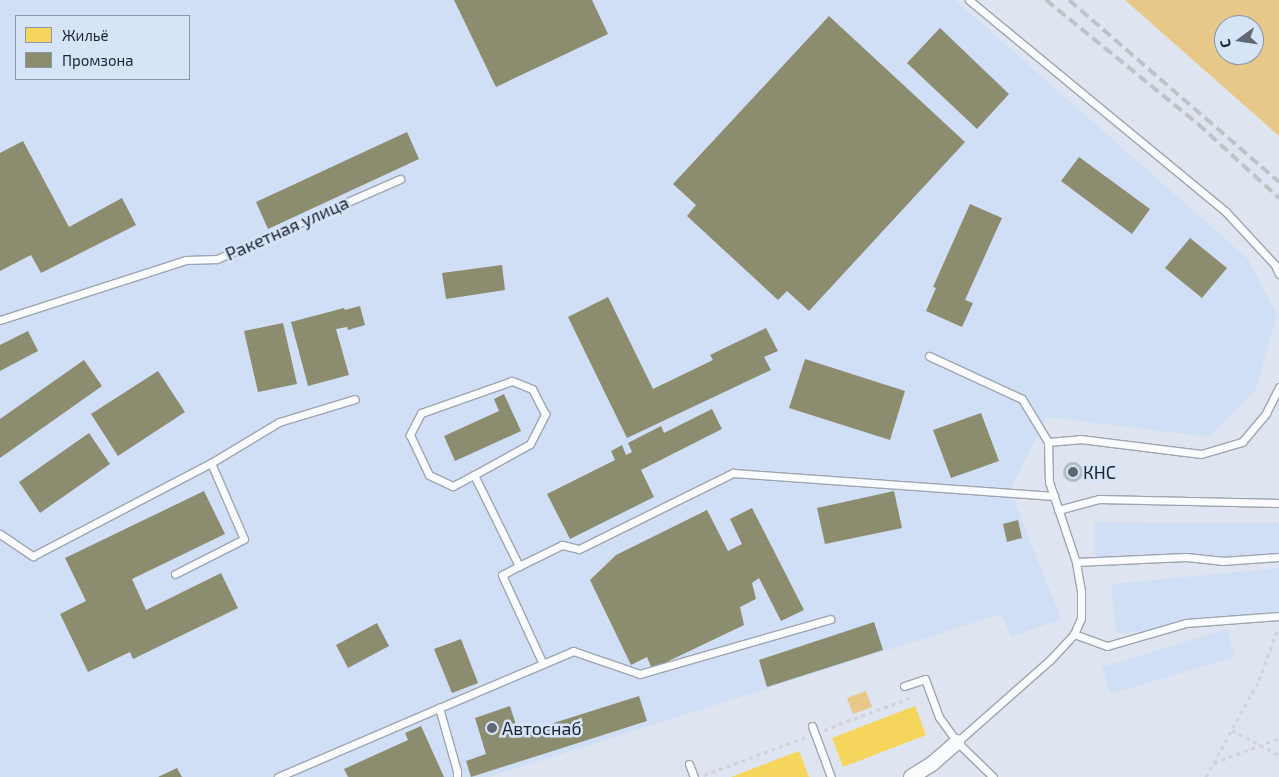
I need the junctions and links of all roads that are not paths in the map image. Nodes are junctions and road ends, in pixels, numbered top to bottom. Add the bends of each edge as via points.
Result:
1 (969, 0) edge
2 (400, 179) dead end
3 (1279, 274) edge
4 (0, 320) edge
5 (929, 356) dead end
6 (1279, 387) edge
7 (356, 399) dead end
8 (1048, 442) junction
9 (211, 463) junction
10 (474, 475) junction
11 (1054, 496) junction
12 (1279, 503) edge
13 (1058, 510) junction
14 (0, 534) edge
15 (1279, 557) edge
16 (1076, 562) junction
17 (519, 566) junction
18 (175, 574) dead end
19 (1279, 616) edge
20 (830, 619) dead end
21 (1074, 634) junction
22 (543, 664) junction
23 (904, 686) dead end
24 (439, 708) junction
25 (812, 726) dead end
26 (957, 742) junction
27 (689, 764) dead end
28 (278, 777) edge
29 (457, 777) edge
30 (694, 777) edge
31 (831, 777) edge
32 (911, 777) edge
33 (993, 777) edge

1 - 3 lane via 1226,212 1275,264
2 - 4 lane, Ракетная улица via 217,259 186,260
5 - 8 lane via 1022,399
6 - 8 lane via 1266,413 1242,442 1201,454 1080,439
7 - 9 lane via 279,422
8 - 11 lane via 1049,482
9 - 14 lane via 33,556
9 - 18 lane via 244,539
10 - 10 lane via 453,486 429,475 410,436 421,412 512,381 532,389 545,414 530,444
10 - 17 lane
11 - 13 lane
11 - 17 lane via 733,473 579,549 562,545
12 - 13 lane via 1099,499
13 - 16 lane
15 - 16 lane via 1222,561 1186,557
16 - 21 lane via 1081,618
17 - 22 lane via 502,574
19 - 21 lane via 1186,623 1107,646
20 - 22 lane via 640,674 573,651
21 - 26 lane
22 - 24 lane
23 - 26 lane via 925,679 939,717
24 - 28 lane
24 - 29 lane
25 - 31 lane
26 - 32 street
26 - 33 lane
27 - 30 lane

